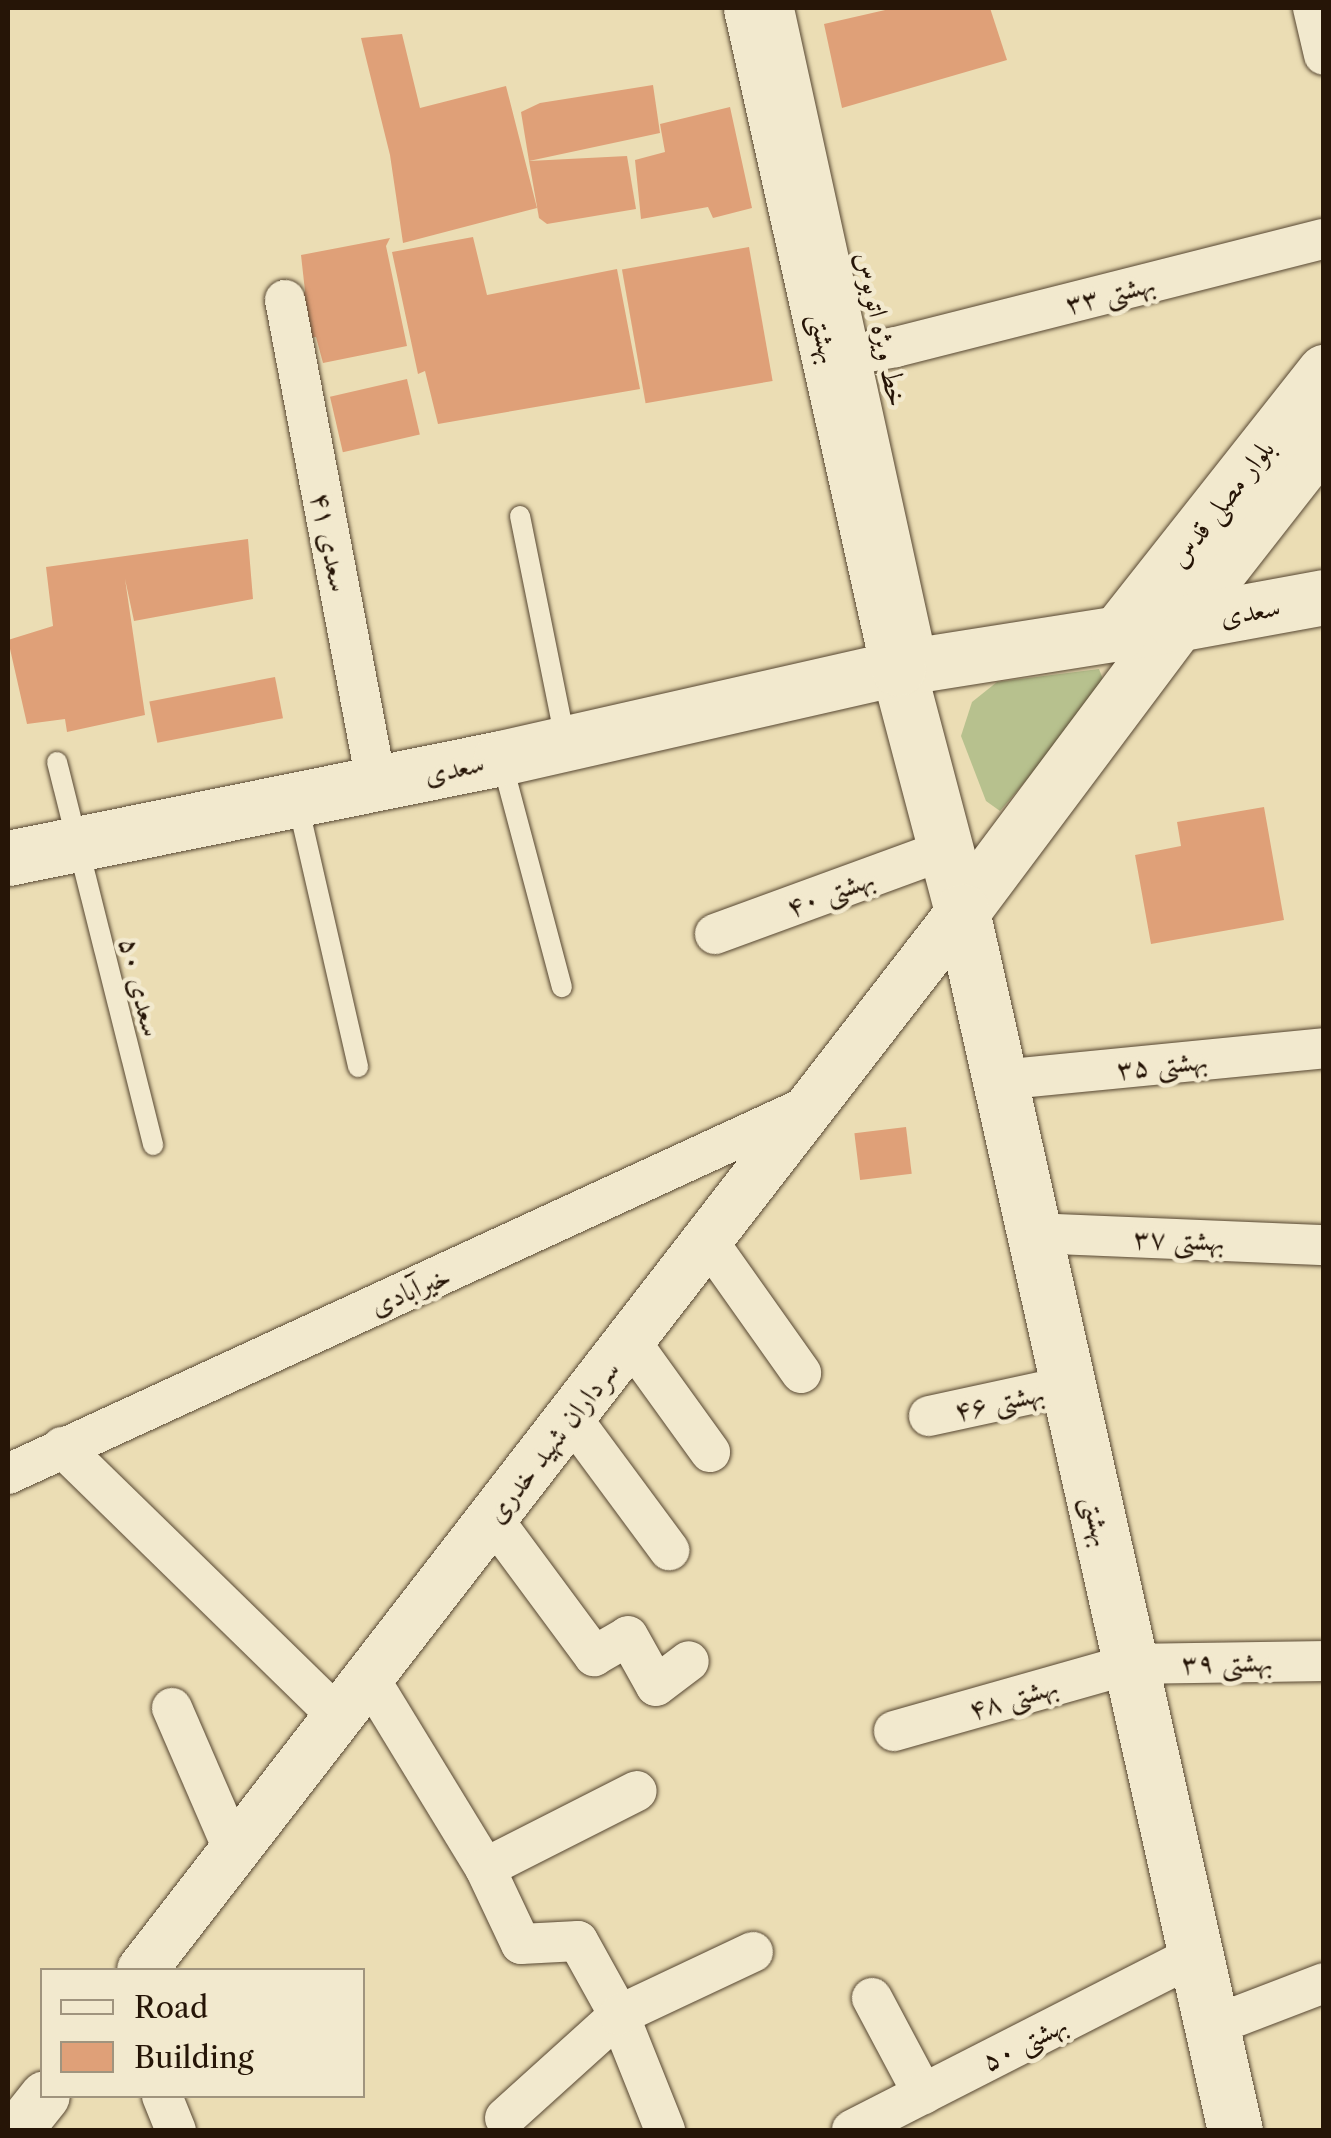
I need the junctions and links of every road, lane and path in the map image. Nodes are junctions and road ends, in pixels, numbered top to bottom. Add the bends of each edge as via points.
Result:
1 (751, 8) edge
2 (784, 8) edge
3 (1317, 8) edge
4 (1324, 55) edge
5 (1324, 239) edge
6 (285, 300) dead end
7 (861, 354) junction
8 (1324, 372) edge
9 (1324, 436) edge
10 (520, 516) dead end
11 (1322, 606) edge
12 (1177, 624) junction
13 (1118, 633) junction
14 (913, 665) junction
15 (566, 742) junction
16 (500, 758) junction
17 (57, 762) dead end
18 (376, 783) junction
19 (296, 800) junction
20 (76, 844) junction
21 (944, 850) junction
22 (8, 858) edge
23 (962, 911) junction
24 (715, 934) dead end
25 (562, 987) dead end
26 (1324, 1048) edge
27 (358, 1066) dead end
28 (1000, 1080) junction
29 (812, 1104) junction
30 (153, 1145) dead end
31 (1034, 1234) junction
32 (707, 1240) junction
33 (1324, 1245) edge
34 (630, 1340) junction
35 (801, 1373) dead end
36 (1068, 1386) junction
37 (570, 1416) junction
38 (929, 1416) dead end
39 (62, 1447) junction
40 (710, 1452) dead end
41 (8, 1474) edge
42 (492, 1518) junction
43 (669, 1550) dead end
44 (689, 1661) dead end
45 (1324, 1661) edge
46 (1131, 1664) junction
47 (369, 1678) junction
48 (172, 1708) dead end
49 (338, 1716) junction
50 (894, 1731) dead end
51 (637, 1791) dead end
52 (234, 1851) junction
53 (485, 1868) junction
54 (753, 1952) dead end
55 (1196, 1954) junction
56 (144, 1968) edge
57 (1324, 1983) edge
58 (872, 1998) dead end
59 (619, 2015) junction
60 (1212, 2026) junction
61 (923, 2094) junction
62 (163, 2098) edge
63 (504, 2118) dead end
64 (1221, 2125) edge
65 (176, 2130) edge
66 (665, 2130) edge
67 (852, 2130) edge

1 - 7 main road, بهشتی
2 - 7 lane, خط ویژه اتوبوس
3 - 4 street
5 - 7 street, بهشتی ۳۳
6 - 18 street, سعدی ۴۱
7 - 14 main road, بهشتی
8 - 13 main road, بلوار مصلی قدس
9 - 12 main road, بلوار مصلی قدس
10 - 15 lane
11 - 12 main road, سعدی
12 - 13 main road, سعدی
12 - 23 main road, بلوار مصلی قدس
13 - 14 main road, سعدی
14 - 15 main road, سعدی
14 - 21 main road, بهشتی
15 - 16 main road, سعدی
16 - 18 main road, سعدی
16 - 25 lane
17 - 20 lane, سعدی ۵۰
18 - 19 main road, سعدی
19 - 20 main road, سعدی
19 - 27 lane
20 - 22 main road, سعدی
20 - 30 lane, سعدی ۵۰
21 - 23 main road, بهشتی
21 - 24 street, بهشتی ۴۰
23 - 28 main road, بهشتی
23 - 29 street, سرداران شهید خدری
26 - 28 street, بهشتی ۳۵
28 - 31 main road, بهشتی
29 - 32 street, سرداران شهید خدری
29 - 39 street, خیرآبادی
31 - 33 street, بهشتی ۳۷
31 - 36 main road, بهشتی
32 - 34 street, سرداران شهید خدری
32 - 35 street
34 - 37 street, سرداران شهید خدری
34 - 40 street
36 - 38 street, بهشتی ۴۶
36 - 46 main road, بهشتی
37 - 42 street, سرداران شهید خدری
37 - 43 street
39 - 41 street, خیرآبادی
39 - 49 street
42 - 44 street via 594,1656 628,1636 656,1686
42 - 47 street, سرداران شهید خدری
45 - 46 street, بهشتی ۳۹
46 - 50 street, بهشتی ۴۸
46 - 55 main road, بهشتی
47 - 49 street, سرداران شهید خدری
47 - 53 street
48 - 52 street
49 - 52 street, سرداران شهید خدری
51 - 53 street
52 - 56 street, سرداران شهید خدری
53 - 59 street via 521,1944 578,1941
54 - 59 street
55 - 60 main road, بهشتی
55 - 61 street, بهشتی ۵۰
57 - 60 street
58 - 61 street
59 - 63 street
59 - 66 street
60 - 64 main road, بهشتی
61 - 67 street, بهشتی ۵۰
62 - 65 street

